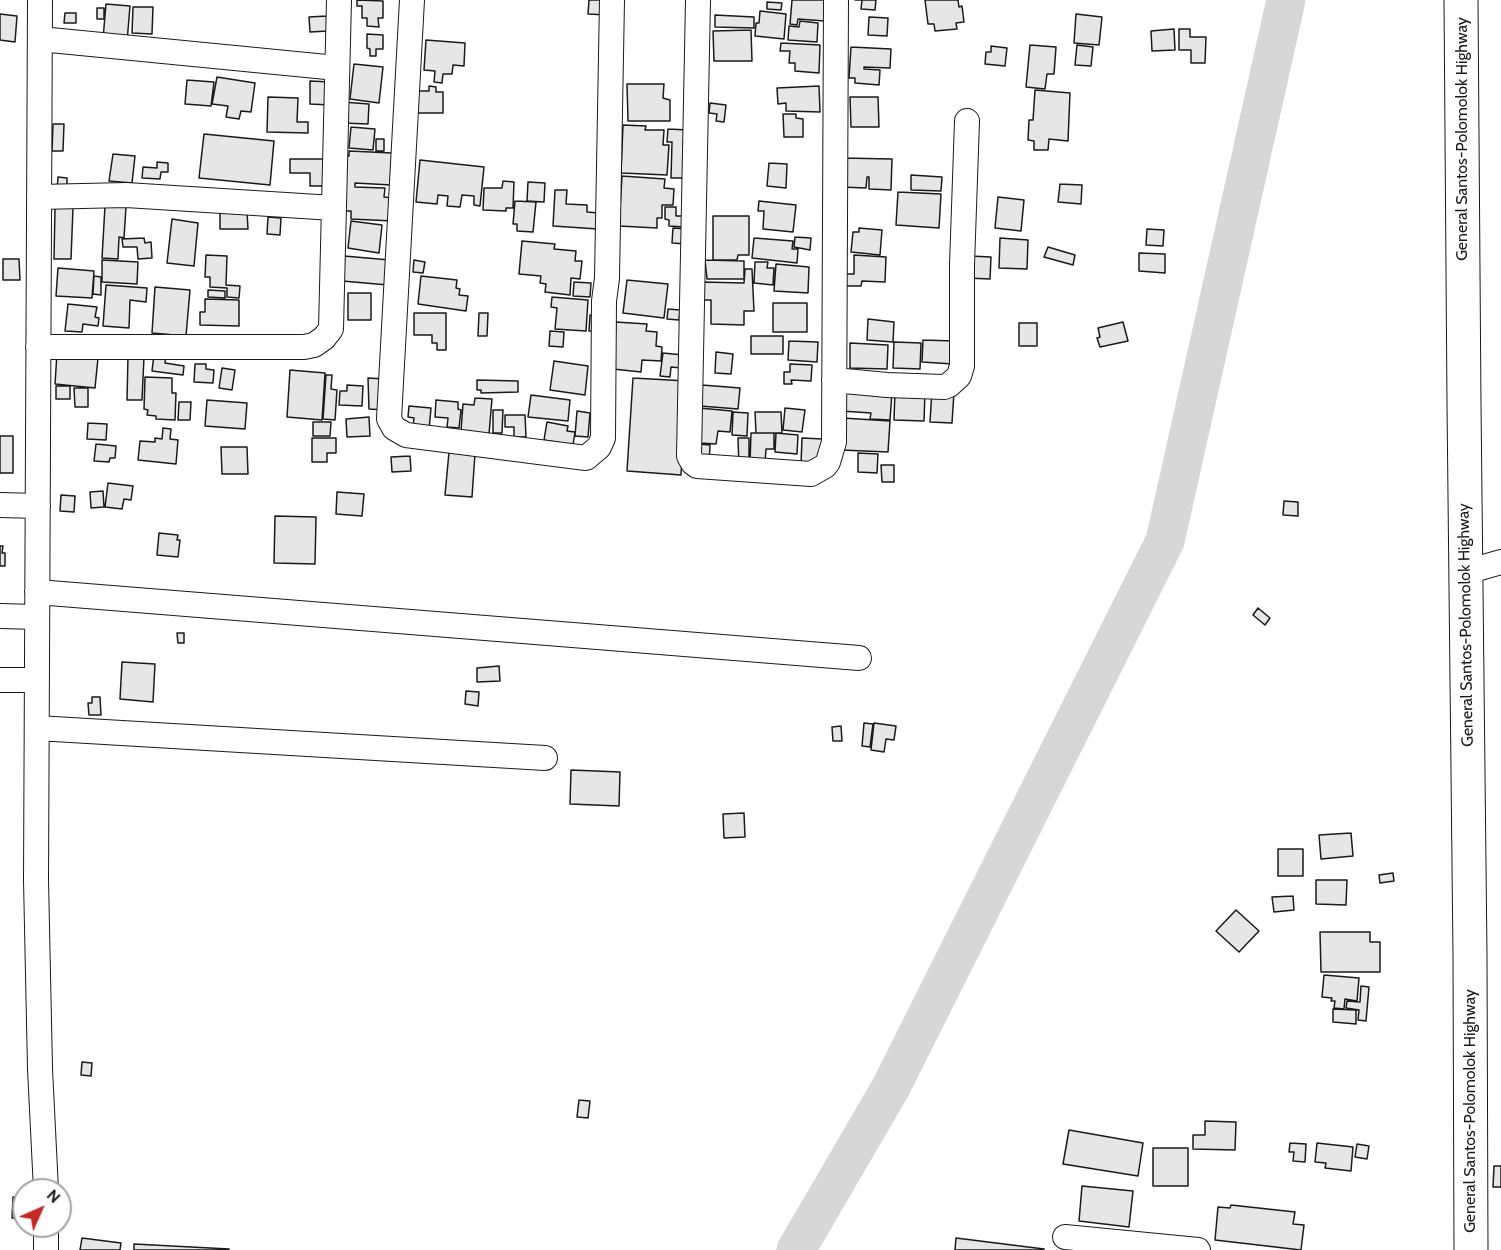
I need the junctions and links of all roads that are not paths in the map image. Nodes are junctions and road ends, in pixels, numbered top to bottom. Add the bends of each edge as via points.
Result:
1 (40, 0) edge
2 (339, 0) edge
3 (412, 0) edge
4 (612, 0) edge
5 (698, 0) edge
6 (836, 0) edge
7 (1443, 0) edge
8 (1461, 0) edge
9 (40, 39) junction
10 (338, 68) junction
11 (967, 121) dead end
12 (39, 197) junction
13 (334, 208) junction
14 (38, 347) junction
15 (834, 380) junction
16 (0, 505) edge
17 (38, 506) junction
18 (1501, 562) edge
19 (1466, 572) junction
20 (37, 592) junction
21 (0, 616) edge
22 (37, 618) junction
23 (859, 658) dead end
24 (0, 680) edge
25 (37, 680) junction
26 (37, 728) junction
27 (545, 758) dead end
28 (45, 1178) edge
29 (1065, 1237) dead end
30 (1198, 1250) edge
31 (1452, 1250) edge
32 (1471, 1250) edge

1 - 9 street
2 - 10 street
3 - 4 street via 389,419 394,428 406,435 586,458 603,438
5 - 15 street via 691,460 697,466 815,473 828,462 834,442
6 - 15 street
7 - 31 highway
8 - 19 highway, General Santos-Polomolok Highway
9 - 10 street
9 - 12 street
10 - 13 street
11 - 15 street via 959,376 944,387
12 - 13 street via 126,195
12 - 14 street
13 - 14 street via 331,329 314,345
14 - 17 street
16 - 17 street
17 - 20 street
18 - 19 street
19 - 32 highway, General Santos-Polomolok Highway
20 - 22 street
20 - 23 street
21 - 22 street
22 - 25 street
24 - 25 street
25 - 26 street
26 - 27 street
26 - 28 street via 36,903
29 - 30 street

